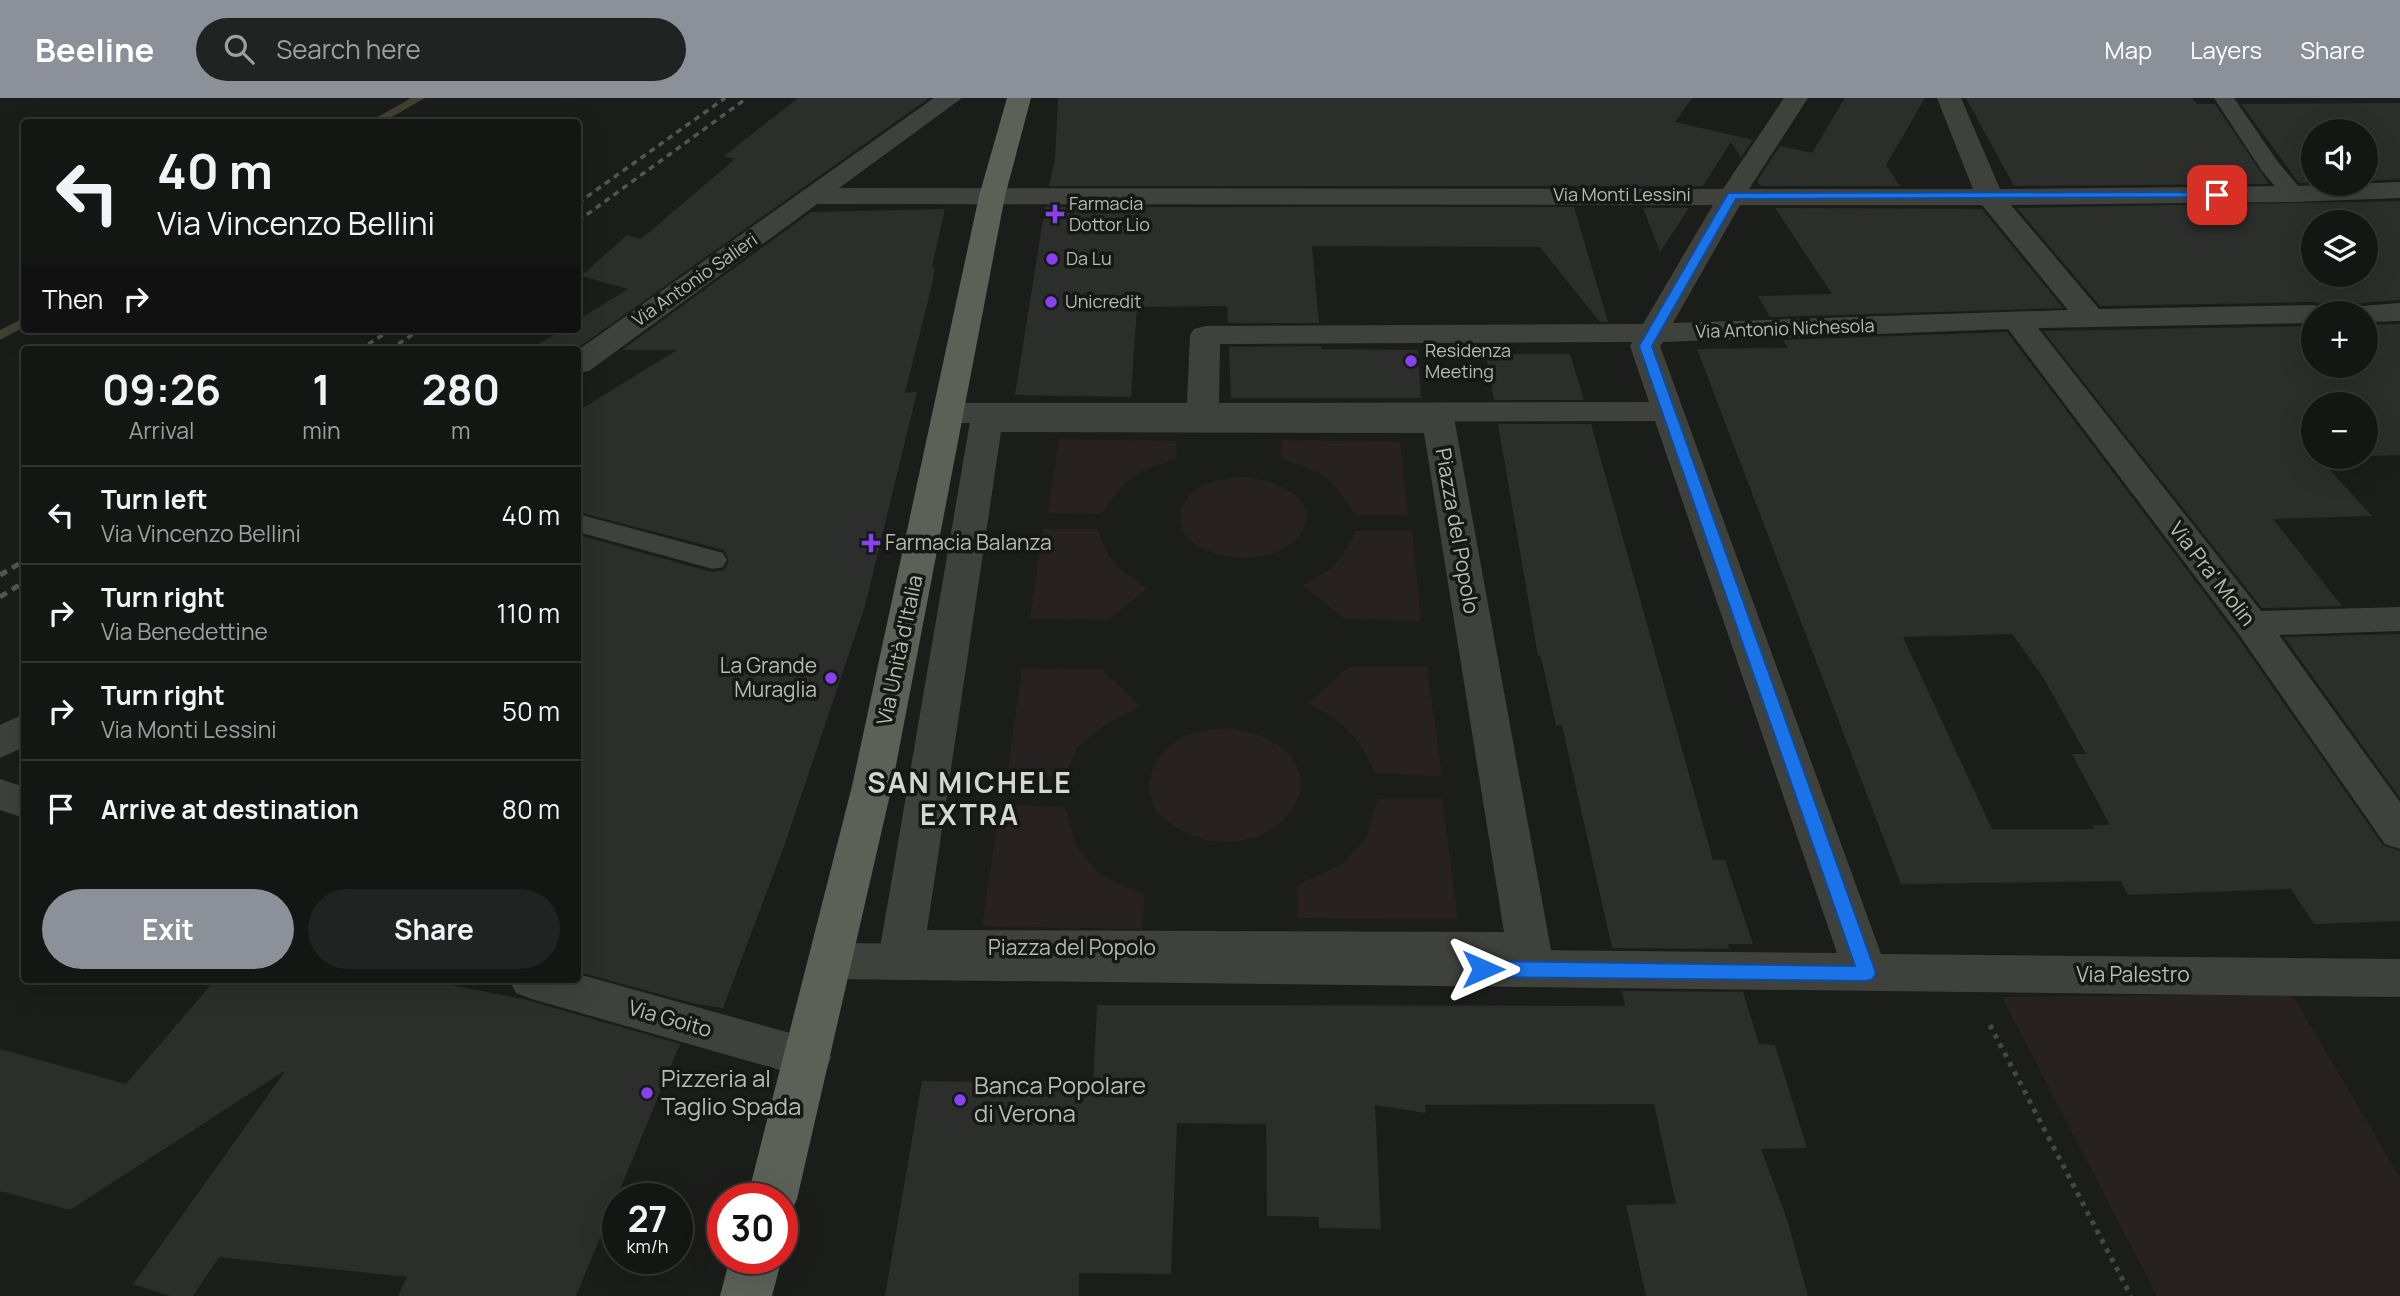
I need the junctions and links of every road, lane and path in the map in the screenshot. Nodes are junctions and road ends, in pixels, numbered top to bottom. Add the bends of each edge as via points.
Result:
1 (950, 98) edge
2 (1018, 98) edge
3 (1797, 98) edge
4 (1949, 98) edge
5 (2224, 98) edge
6 (2400, 190) edge
7 (2294, 194) junction
8 (992, 195) junction
9 (1732, 195) junction
10 (812, 196) junction
11 (1990, 197) junction
12 (2378, 313) edge
13 (2400, 313) edge
14 (2301, 314) edge
15 (2090, 318) junction
16 (2016, 320) junction
17 (1653, 333) junction
18 (581, 362) edge
19 (1203, 411) junction
20 (1669, 411) junction
21 (950, 413) junction
22 (581, 524) edge
23 (713, 560) dead end
24 (2400, 619) edge
25 (2251, 624) junction
26 (21, 730) edge
27 (0, 744) edge
28 (0, 794) edge
29 (21, 802) edge
30 (2400, 833) edge
31 (902, 948) joint
32 (832, 961) junction
33 (1867, 973) junction
34 (1964, 974) junction
35 (2400, 978) edge
36 (542, 983) edge
37 (808, 1059) junction
38 (776, 1183) edge
39 (752, 1274) edge
40 (746, 1296) edge
41 (2131, 1296) edge

1 - 10 street, Via Antonio Salieri
2 - 8 main road, Via Unità d'Italia
3 - 9 street
4 - 11 street
5 - 7 lane
6 - 7 street, Via Monti Lessini
7 - 11 street, Via Monti Lessini
8 - 9 street, Via Monti Lessini
8 - 10 street, Via Monti Lessini
8 - 21 main road, Via Unità d'Italia
9 - 11 street, Via Monti Lessini
9 - 17 street
10 - 18 street, Via Antonio Salieri
11 - 15 street
12 - 13 street
14 - 15 street, Via Antonio Nichesola
15 - 16 street, Via Antonio Nichesola
16 - 17 street, Via Antonio Nichesola
16 - 25 street, Via Pra' Molin
17 - 19 street, Via Antonio Nichesola via 1205,335
17 - 20 street via 1645,346
19 - 20 street
19 - 21 street
20 - 33 street
21 - 32 main road, Via Unità d'Italia
22 - 23 lane
24 - 25 street
25 - 30 street, Via Pra' Molin
26 - 27 street
28 - 29 street
31 - 31 street, Piazza del Popolo via 986,422 1439,423 1529,950
32 - 33 street, Piazza del Popolo
32 - 37 main road, Via Unità d'Italia
33 - 34 street, Via Palestro
34 - 35 street, Via Palestro
34 - 41 path
36 - 37 street, Via Goito
37 - 38 main road, Via Unità d'Italia
39 - 40 main road

